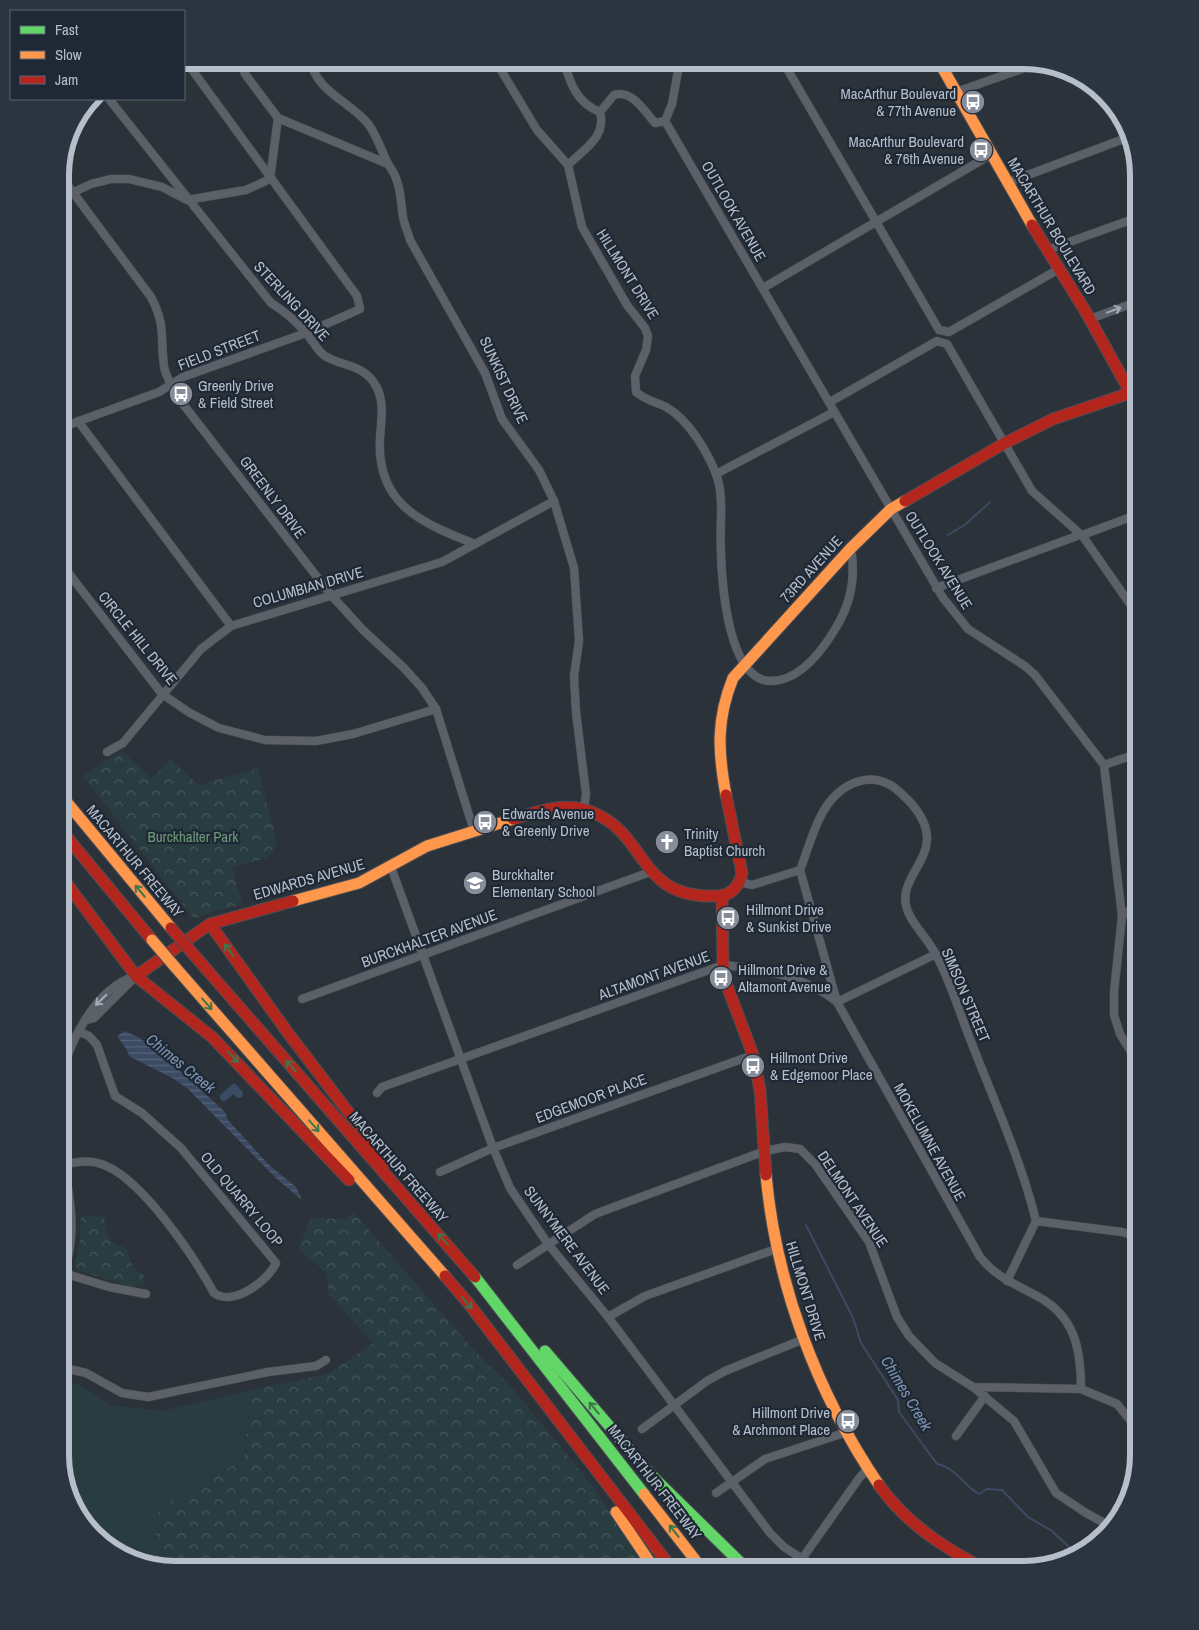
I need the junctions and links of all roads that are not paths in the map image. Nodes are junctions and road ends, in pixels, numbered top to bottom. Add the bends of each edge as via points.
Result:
1 (192, 69) edge
2 (243, 69) edge
3 (315, 69) edge
4 (501, 69) edge
5 (566, 69) edge
6 (678, 69) edge
7 (787, 69) edge
8 (943, 69) edge
9 (1020, 69) edge
10 (956, 92) junction
11 (111, 100) edge
12 (600, 112) junction
13 (278, 118) junction
14 (665, 121) junction
15 (1124, 139) edge
16 (992, 154) junction
17 (388, 164) junction
18 (568, 165) junction
19 (270, 179) junction
20 (1009, 182) junction
21 (69, 186) edge
22 (74, 192) junction
23 (187, 200) junction
24 (1130, 220) edge
25 (876, 222) junction
26 (1047, 250) junction
27 (1059, 269) junction
28 (763, 288) junction
29 (1130, 304) edge
30 (1090, 319) junction
31 (306, 332) junction
32 (944, 337) junction
33 (1130, 383) edge
34 (171, 385) junction
35 (1130, 395) edge
36 (830, 402) junction
37 (834, 412) junction
38 (78, 421) junction
39 (69, 424) edge
40 (1005, 443) junction
41 (716, 474) junction
42 (554, 501) junction
43 (891, 509) junction
44 (1130, 517) edge
45 (1081, 535) junction
46 (475, 544) junction
47 (851, 548) junction
48 (69, 574) edge
49 (936, 588) junction
50 (331, 595) junction
51 (1130, 604) edge
52 (231, 626) junction
53 (744, 666) junction
54 (162, 694) junction
55 (436, 709) junction
56 (107, 752) dead end
57 (1130, 755) edge
58 (1104, 765) junction
59 (69, 805) edge
60 (584, 808) junction
61 (474, 831) junction
62 (69, 840) edge
63 (391, 867) junction
64 (800, 870) junction
65 (650, 872) junction
66 (740, 882) junction
67 (69, 887) edge
68 (722, 896) junction
69 (1130, 910) edge
70 (1122, 916) junction
71 (210, 924) junction
72 (423, 954) junction
73 (936, 954) junction
74 (723, 965) junction
75 (136, 976) junction
76 (302, 999) dead end
77 (837, 1002) junction
78 (80, 1032) junction
79 (1130, 1051) edge
80 (753, 1055) junction
81 (69, 1056) edge
82 (461, 1059) junction
83 (378, 1093) dead end
84 (493, 1148) junction
85 (765, 1151) junction
86 (69, 1163) edge
87 (440, 1172) dead end
88 (392, 1182) junction
89 (69, 1193) edge
90 (1036, 1222) junction
91 (1130, 1234) edge
92 (69, 1236) edge
93 (548, 1244) junction
94 (776, 1249) junction
95 (436, 1265) junction
96 (517, 1265) dead end
97 (69, 1276) edge
98 (1007, 1281) junction
99 (486, 1290) junction
100 (146, 1294) dead end
101 (608, 1317) junction
102 (804, 1340) junction
103 (326, 1360) dead end
104 (69, 1369) edge
105 (973, 1387) junction
106 (1081, 1389) junction
107 (985, 1396) junction
108 (674, 1406) junction
109 (1130, 1420) edge
110 (642, 1429) dead end
111 (847, 1432) junction
112 (956, 1436) dead end
113 (592, 1467) junction
114 (868, 1470) junction
115 (732, 1481) junction
116 (716, 1493) dead end
117 (1105, 1523) edge
118 (802, 1559) junction
119 (650, 1561) edge
120 (666, 1561) edge
121 (696, 1561) edge
122 (739, 1561) edge
123 (805, 1561) edge
124 (969, 1561) edge

1 - 19 street
2 - 13 street
3 - 17 street, SUNKIST DRIVE via 330,93 369,125
4 - 18 street, HILLMONT DRIVE via 538,130
5 - 12 street via 582,102
6 - 14 street via 672,104
7 - 25 street
8 - 10 main road, MACARTHUR BOULEVARD
9 - 10 street
10 - 16 main road, MACARTHUR BOULEVARD
11 - 23 street, STERLING DRIVE
12 - 14 street via 614,95 624,94 631,96 655,123
12 - 18 street via 601,130 595,141
13 - 17 street
13 - 19 street
14 - 28 street, OUTLOOK AVENUE
15 - 20 street
16 - 20 main road, MACARTHUR BOULEVARD
16 - 25 street
17 - 42 street, SUNKIST DRIVE via 400,186 403,219 410,240 486,373 502,419 539,470
18 - 41 street, HILLMONT DRIVE via 582,227 648,336 635,376 636,392 682,420
19 - 23 street via 246,190
19 - 31 street, FIELD STREET via 357,296 360,309
20 - 26 main road, MACARTHUR BOULEVARD
21 - 22 street, GREENLY DRIVE
22 - 23 street via 105,181 129,179 162,187
22 - 34 street, GREENLY DRIVE via 160,313 164,366
23 - 31 street, STERLING DRIVE via 271,303
24 - 26 street
25 - 28 street
25 - 32 street
26 - 27 main road, MACARTHUR BOULEVARD
27 - 30 main road, MACARTHUR BOULEVARD
27 - 32 street
28 - 36 street, OUTLOOK AVENUE
30 -> 29 street
30 - 33 main road, MACARTHUR BOULEVARD
31 - 34 street, FIELD STREET via 183,377
31 - 46 street, STERLING DRIVE via 323,355 359,368 376,387 382,402 380,464 395,500 428,524
32 - 36 street
32 - 40 street
34 - 38 street, FIELD STREET
34 - 50 street, GREENLY DRIVE
35 - 40 main road, 73RD AVENUE via 1101,401 1053,419
36 - 37 street, OUTLOOK AVENUE
37 - 41 street
37 - 43 street, OUTLOOK AVENUE
38 - 39 street, FIELD STREET
38 - 52 street
40 - 43 main road, 73RD AVENUE
40 - 45 street via 1032,491
41 - 53 street, HILLMONT DRIVE via 726,602 736,651
42 - 46 street, COLUMBIAN DRIVE
42 - 60 street, SUNKIST DRIVE via 574,568 580,641 574,676 586,794
43 - 47 main road, 73RD AVENUE
43 - 49 street, OUTLOOK AVENUE
44 - 45 street
45 - 49 street
45 - 51 street
46 - 50 street, COLUMBIAN DRIVE via 442,562
47 - 53 main road, 73RD AVENUE
47 - 53 street via 851,598 834,632 811,661 786,678 775,681 766,681
48 - 54 street, CIRCLE HILL DRIVE
49 - 58 street, OUTLOOK AVENUE via 968,629 1035,675
50 - 52 street, COLUMBIAN DRIVE
50 - 55 street, GREENLY DRIVE via 404,668
52 - 54 street, COLUMBIAN DRIVE via 201,648
53 - 66 main road, 73RD AVENUE via 726,690 719,724 721,772 742,868
54 - 55 street, CIRCLE HILL DRIVE via 219,728 282,741 335,738
54 - 56 street, COLUMBIAN DRIVE via 123,743
55 - 61 street, GREENLY DRIVE
57 - 58 street
58 - 70 street
88 -> 59 main road, MACARTHUR FREEWAY, bridge via 194,955
60 - 61 main road, EDWARDS AVENUE via 548,808
60 - 65 main road via 618,830
61 - 63 main road, EDWARDS AVENUE via 427,846
62 -> 95 main road, bridge via 175,967
63 - 71 main road, EDWARDS AVENUE via 359,883
63 - 72 street, SUNNYMERE AVENUE
64 - 66 street via 752,884
64 - 73 street, SIMSON STREET via 825,809 840,792 857,782 875,780 899,790 928,832 926,849 909,881 906,906
64 - 77 street, MOKELUMNE AVENUE
65 - 68 main road via 661,882 689,896
65 - 72 street, BURCKHALTER AVENUE
66 - 68 main road
67 - 75 main road
68 - 74 main road, HILLMONT DRIVE
69 - 70 street
70 - 79 street via 1114,1015
71 - 75 main road, EDWARDS AVENUE
88 -> 71 main road via 378,1151
72 - 76 street, BURCKHALTER AVENUE
72 - 82 street, SUNNYMERE AVENUE
73 - 77 street
73 - 90 street, SIMSON STREET via 1016,1153
74 - 77 street, ALTAMONT AVENUE via 777,973 817,988
74 - 80 main road, HILLMONT DRIVE via 731,1000
74 - 82 street, ALTAMONT AVENUE
75 - 78 street via 94,1018 86,1020
75 -> 95 main road via 227,1051 326,1157
77 - 98 street, MOKELUMNE AVENUE via 972,1245 987,1266
78 - 81 street
78 - 86 street, OLD QUARRY LOOP via 97,1045 115,1096 142,1113 181,1148 272,1256 276,1263 272,1272 254,1288 228,1298 220,1297 154,1207 132,1185 99,1163
80 - 84 street, EDGEMOOR PLACE
80 - 85 main road, HILLMONT DRIVE via 760,1090
82 - 83 street, ALTAMONT AVENUE via 382,1087
82 - 84 street, SUNNYMERE AVENUE
84 - 87 street, EDGEMOOR PLACE
84 - 93 street, SUNNYMERE AVENUE via 510,1188
85 - 93 street, DELMONT AVENUE via 595,1214
85 - 94 main road, HILLMONT DRIVE
85 - 105 street, DELMONT AVENUE via 793,1147 806,1154 869,1242 897,1317 909,1336 935,1364
99 -> 88 main road, MACARTHUR FREEWAY
89 - 92 street
90 - 91 street
90 - 98 street
93 - 96 street, DELMONT AVENUE
93 - 101 street, SUNNYMERE AVENUE
94 - 101 street via 645,1296
94 - 102 main road, HILLMONT DRIVE
95 -> 113 main road via 498,1341
97 - 100 street
98 - 106 street, MOKELUMNE AVENUE via 1051,1305 1072,1330 1081,1359
121 -> 99 main road, MACARTHUR FREEWAY
122 -> 99 main road via 652,1476 556,1363
101 - 108 street, SUNNYMERE AVENUE
102 - 108 street via 725,1370
102 - 111 main road, HILLMONT DRIVE
103 - 104 street via 316,1366 268,1372 148,1398 122,1393 86,1373
105 - 106 street
105 - 107 street, DELMONT AVENUE
106 - 109 street via 1117,1404
107 - 112 street
107 - 117 street, DELMONT AVENUE via 1014,1421 1056,1493
108 - 110 street
108 - 115 street, SUNNYMERE AVENUE
111 - 114 main road, HILLMONT DRIVE
111 - 115 street via 765,1459
113 - 119 main road via 605,1496
113 - 120 main road
114 - 118 street
114 - 124 main road, HILLMONT DRIVE via 900,1511 926,1534
115 - 116 street
115 - 118 street, SUNNYMERE AVENUE via 777,1540
118 - 123 street, SUNNYMERE AVENUE

